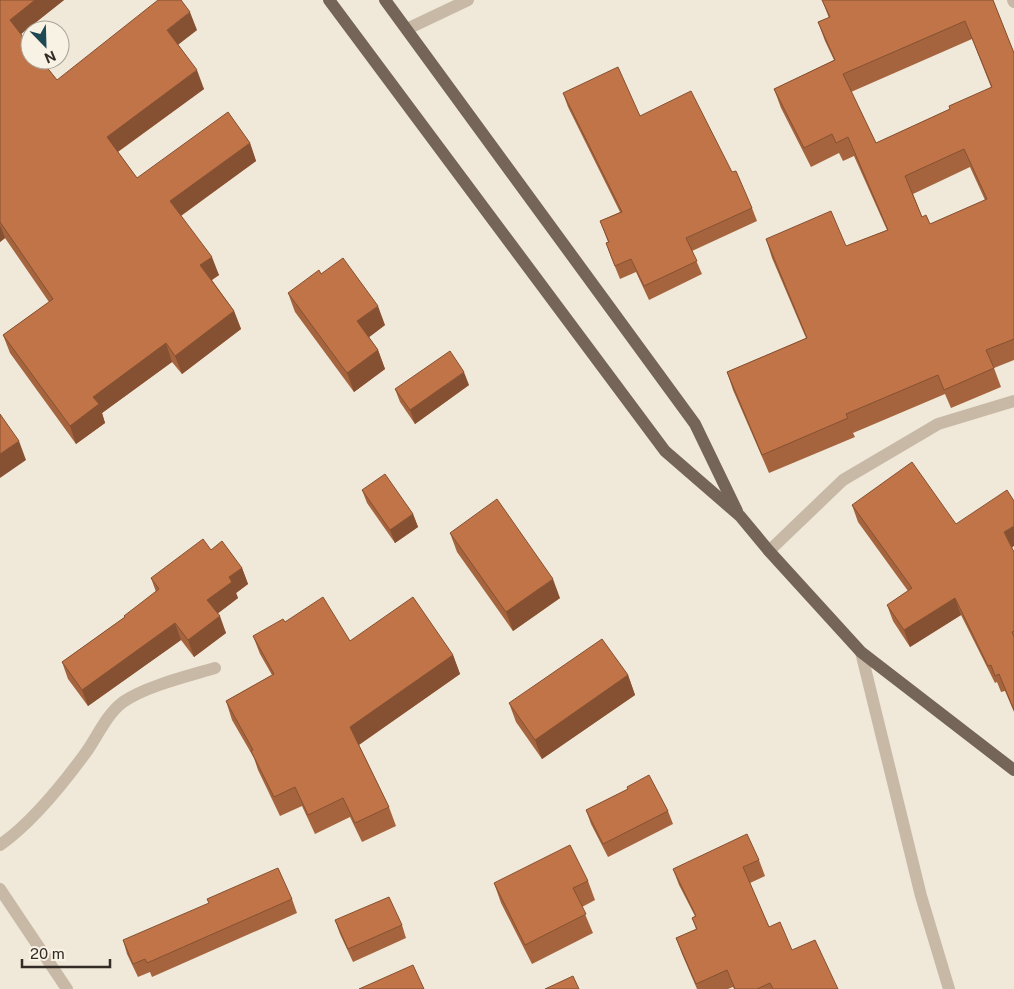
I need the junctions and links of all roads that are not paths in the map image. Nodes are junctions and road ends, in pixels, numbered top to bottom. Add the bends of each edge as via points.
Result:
1 (329, 0) edge
2 (385, 0) edge
3 (468, 0) edge
4 (408, 30) junction
5 (1014, 401) edge
6 (740, 516) junction
7 (769, 551) junction
8 (861, 652) junction
9 (215, 668) dead end
10 (1014, 770) edge
11 (0, 845) edge
12 (0, 889) edge
13 (67, 989) edge
14 (949, 989) edge

1 - 6 main road via 665,451
2 - 4 main road
3 - 4 street
4 - 6 main road via 695,424
5 - 7 street via 938,424 843,480
6 - 7 main road
7 - 8 main road
8 - 10 main road
8 - 14 street via 921,896
9 - 11 street via 146,690 123,702 38,812 17,834
12 - 13 street

